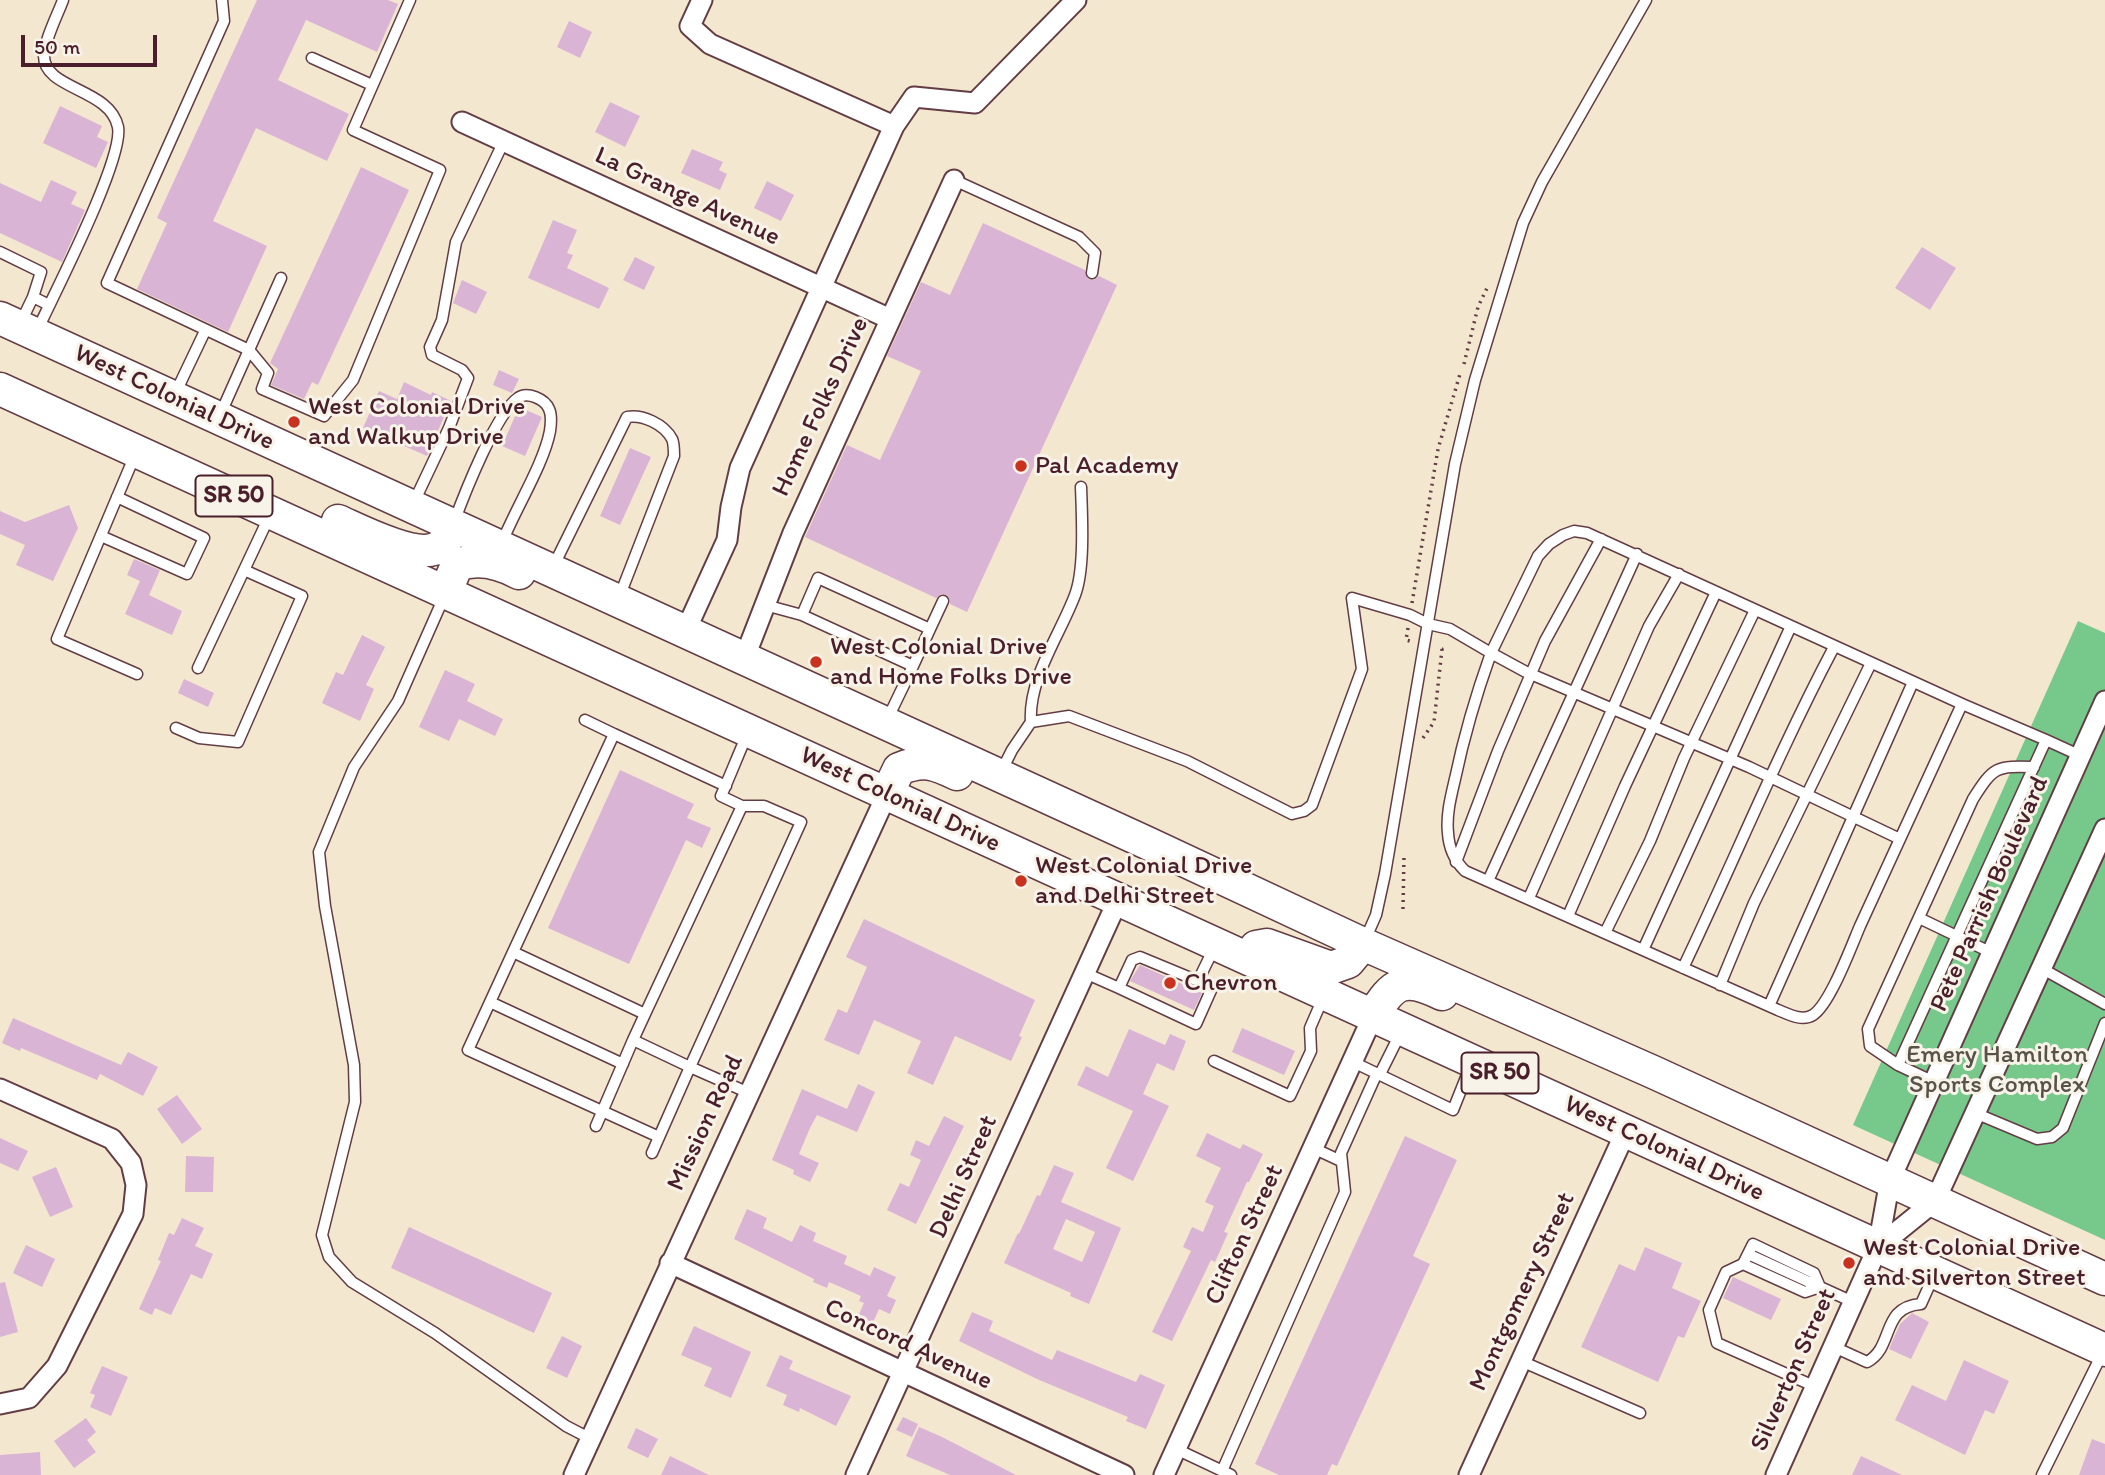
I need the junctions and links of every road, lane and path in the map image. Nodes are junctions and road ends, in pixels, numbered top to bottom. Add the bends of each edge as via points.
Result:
1 (63, 0) edge
2 (222, 0) edge
3 (410, 0) edge
4 (702, 0) edge
5 (1076, 0) edge
6 (1646, 0) edge
7 (312, 58) dead end
8 (372, 85) junction
9 (462, 122) dead end
10 (894, 126) junction
11 (504, 141) junction
12 (954, 180) joint
13 (0, 252) edge
14 (1092, 273) dead end
15 (281, 278) dead end
16 (821, 287) junction
17 (33, 297) junction
18 (49, 305) junction
19 (890, 319) junction
20 (18, 326) edge
21 (205, 331) junction
22 (249, 351) junction
23 (1, 393) edge
24 (173, 398) junction
25 (218, 418) junction
26 (136, 451) junction
27 (1081, 487) dead end
28 (117, 497) junction
29 (412, 507) junction
30 (270, 513) junction
31 (453, 526) junction
32 (101, 536) junction
33 (1601, 538) junction
34 (500, 547) junction
35 (1637, 554) junction
36 (244, 570) junction
37 (551, 571) junction
38 (1679, 574) junction
39 (1716, 592) junction
40 (445, 593) junction
41 (612, 598) junction
42 (943, 601) dead end
43 (765, 604) junction
44 (1755, 610) junction
45 (802, 615) junction
46 (1428, 624) junction
47 (1791, 626) junction
48 (929, 629) junction
49 (685, 632) junction
50 (1834, 647) junction
51 (1491, 653) junction
52 (744, 659) junction
53 (1871, 663) junction
54 (913, 666) junction
55 (198, 668) dead end
56 (136, 674) dead end
57 (1531, 674) junction
58 (1913, 682) junction
59 (1574, 692) junction
60 (2105, 701) edge
61 (1962, 704) junction
62 (1614, 710) junction
63 (584, 720) dead end
64 (1031, 722) junction
65 (886, 723) junction
66 (1653, 727) junction
67 (176, 728) dead end
68 (749, 731) junction
69 (614, 734) junction
70 (2046, 740) junction
71 (1691, 743) junction
72 (2081, 756) junction
73 (1730, 759) junction
74 (2034, 767) junction
75 (1000, 775) junction
76 (1769, 776) junction
77 (726, 786) junction
78 (887, 794) junction
79 (1807, 795) junction
80 (1056, 801) junction
81 (742, 806) junction
82 (1853, 817) junction
83 (2105, 829) edge
84 (1900, 839) junction
85 (1456, 862) junction
86 (1488, 881) junction
87 (1529, 898) junction
88 (1118, 900) junction
89 (1567, 916) junction
90 (1919, 918) junction
91 (1605, 933) junction
92 (1957, 937) junction
93 (1363, 944) junction
94 (1223, 948) junction
95 (1643, 950) junction
96 (513, 952) junction
97 (1992, 953) junction
98 (1683, 968) junction
99 (2041, 968) junction
100 (1085, 974) junction
101 (1198, 981) junction
102 (1720, 985) junction
103 (1119, 988) junction
104 (1325, 994) junction
105 (490, 1002) junction
106 (2105, 1004) edge
107 (1769, 1006) junction
108 (645, 1014) junction
109 (1374, 1016) junction
110 (1535, 1020) junction
111 (2105, 1023) edge
112 (1402, 1029) junction
113 (633, 1040) junction
114 (1214, 1061) dead end
115 (1472, 1061) junction
116 (1353, 1062) junction
117 (623, 1064) junction
118 (1898, 1065) junction
119 (690, 1067) junction
120 (1379, 1074) junction
121 (1934, 1082) junction
122 (0, 1088) edge
123 (749, 1093) junction
124 (603, 1111) junction
125 (1975, 1113) junction
126 (596, 1126) dead end
127 (1626, 1131) junction
128 (659, 1137) junction
129 (1313, 1148) junction
130 (652, 1153) dead end
131 (1341, 1161) junction
132 (1890, 1180) junction
133 (1935, 1201) junction
134 (1878, 1247) junction
135 (670, 1263) junction
136 (1743, 1264) junction
137 (1935, 1273) junction
138 (2105, 1279) edge
139 (1820, 1287) junction
140 (1853, 1302) junction
141 (1834, 1347) junction
142 (2104, 1350) edge
143 (1521, 1361) junction
144 (904, 1372) junction
145 (1816, 1387) junction
146 (0, 1404) edge
147 (1640, 1413) dead end
148 (591, 1439) junction
149 (1176, 1449) junction
150 (1226, 1473) edge
151 (574, 1475) edge
152 (856, 1475) edge
153 (1124, 1475) edge
154 (1164, 1475) edge
155 (1469, 1475) edge
156 (1776, 1475) edge
157 (2042, 1475) edge

1 - 18 lane via 45,48 45,62 54,76 105,105 118,125 119,136 103,186
2 - 21 lane via 223,21 107,283
3 - 8 lane
4 - 10 street via 690,26 710,44
5 - 10 street via 975,103 914,97
6 - 46 lane via 1523,223 1475,380 1455,464
7 - 8 lane
8 - 22 lane via 353,130 440,170 353,380 324,416 262,388 268,373
9 - 11 street, La Grange Avenue
10 - 16 street
11 - 16 street, La Grange Avenue
11 - 29 lane via 456,242 442,320 430,347 432,355 462,370 468,378 466,386
12 - 14 lane via 1079,237 1095,253
12 - 19 street, Home Folks Drive
13 - 17 lane via 41,272
15 - 22 lane
16 - 19 street, La Grange Avenue
16 - 49 street via 740,468 727,540
17 - 18 lane
17 - 20 lane
18 - 20 lane
19 - 43 street, Home Folks Drive
20 - 24 highway, West Colonial Drive / SR 50
21 - 22 lane
21 - 24 lane
22 - 25 lane
23 - 26 highway, West Colonial Drive / SR 50
24 - 25 highway, West Colonial Drive / SR 50
25 - 29 highway, West Colonial Drive / SR 50
26 - 28 lane
26 - 30 highway, West Colonial Drive / SR 50
27 - 64 lane via 1076,593 1050,648 1030,706
28 - 32 lane
28 - 32 lane via 204,538 187,574
29 - 31 highway, West Colonial Drive / SR 50
30 - 31 highway via 309,508 365,534 429,552 443,544
30 - 36 lane
30 - 40 highway, West Colonial Drive / SR 50
31 - 34 highway, West Colonial Drive / SR 50
31 - 34 lane via 502,415 520,396 540,400 549,408 550,430
32 - 56 lane via 57,639
33 - 35 lane
33 - 51 lane via 1573,531 1549,544 1538,556
33 - 57 lane
34 - 37 highway, West Colonial Drive / SR 50
35 - 38 lane
35 - 59 lane
36 - 55 lane
36 - 67 lane via 302,596 297,609 237,742 199,738
37 - 41 highway, West Colonial Drive / SR 50
37 - 41 lane via 627,417 645,418 672,439 674,456 635,559
38 - 39 lane
38 - 62 lane via 1649,626
39 - 44 lane
39 - 66 lane
40 - 41 highway via 457,565 470,560 503,565 567,596
40 - 68 highway, West Colonial Drive / SR 50
40 - 148 lane via 398,701 354,767 319,852 354,1065 355,1102 322,1235 330,1257 352,1282
41 - 49 highway, West Colonial Drive / SR 50
42 - 48 lane
43 - 45 lane
43 - 52 street, Home Folks Drive
44 - 47 lane
44 - 71 lane
45 - 48 lane via 818,578
45 - 54 lane
46 - 51 lane via 1450,629
46 - 64 lane via 1353,598 1362,669 1312,805 1292,814 1187,761 1069,716
46 - 93 lane via 1385,874 1376,915
47 - 50 lane
47 - 73 lane
48 - 54 lane
49 - 52 highway, West Colonial Drive / SR 50
50 - 53 lane
50 - 76 lane
51 - 57 lane
51 - 85 lane via 1463,739 1450,803 1447,832
52 - 65 highway, West Colonial Drive / SR 50
53 - 58 lane
53 - 79 lane
54 - 65 lane
57 - 59 lane
57 - 85 lane
58 - 61 lane
58 - 82 lane
59 - 62 lane
59 - 86 lane
60 - 72 street, Pete Parrish Boulevard
61 - 70 lane
61 - 84 lane
62 - 66 lane
62 - 87 lane
63 - 69 lane
64 - 75 lane
65 - 75 highway, West Colonial Drive / SR 50
66 - 71 lane
66 - 89 lane
68 - 77 lane
68 - 78 highway, West Colonial Drive / SR 50
69 - 77 lane
69 - 96 lane
70 - 72 lane
70 - 74 lane
71 - 73 lane
71 - 91 lane
72 - 97 street, Pete Parrish Boulevard
73 - 76 lane
73 - 95 lane
74 - 90 lane via 2003,766 1989,775 1973,799
74 - 92 lane
75 - 80 highway, West Colonial Drive / SR 50
76 - 79 lane
76 - 98 lane
77 - 81 lane via 721,796
78 - 80 highway via 899,769 915,762 951,771 1031,808
78 - 88 highway, West Colonial Drive / SR 50
78 - 123 street, Mission Road
79 - 82 lane
79 - 102 lane
80 - 93 highway, West Colonial Drive / SR 50
81 - 108 lane
81 - 119 lane via 764,806 802,822
82 - 84 lane
82 - 107 lane
83 - 99 street
84 - 107 lane via 1824,1003 1806,1018
85 - 86 lane
86 - 87 lane
87 - 89 lane
88 - 94 highway, West Colonial Drive / SR 50
88 - 100 street, Delhi Street
89 - 91 lane
90 - 92 lane
90 - 118 lane via 1868,1029 1870,1046
91 - 95 lane
92 - 97 lane
92 - 118 lane
93 - 94 highway via 1348,962 1331,968 1267,945
93 - 110 highway, West Colonial Drive / SR 50
94 - 101 lane
94 - 104 highway, West Colonial Drive / SR 50
95 - 98 lane
96 - 105 lane
96 - 108 lane
97 - 121 street, Pete Parrish Boulevard
98 - 102 lane
99 - 106 lane
99 - 125 street
100 - 103 lane
100 - 144 street, Delhi Street
101 - 103 lane via 1136,957
101 - 103 lane via 1212,988 1196,1024
102 - 107 lane
104 - 109 highway, West Colonial Drive / SR 50
104 - 114 lane via 1310,1028 1311,1051 1290,1096
105 - 117 lane
105 - 124 lane via 468,1050
108 - 113 lane
109 - 110 highway via 1386,994 1395,986 1410,983 1509,1025
109 - 112 highway, West Colonial Drive / SR 50
109 - 116 street, Clifton Street
110 - 132 highway, West Colonial Drive / SR 50
111 - 125 lane via 2063,1128 2052,1137 2037,1139
112 - 115 highway, West Colonial Drive / SR 50
112 - 120 lane
113 - 117 lane
113 - 119 lane
115 - 120 lane via 1453,1110
115 - 127 highway, West Colonial Drive / SR 50
116 - 120 lane
116 - 129 street, Clifton Street
117 - 124 lane
118 - 121 lane
119 - 123 lane
119 - 128 lane
120 - 131 lane
121 - 132 street, Pete Parrish Boulevard
122 - 146 street via 112,1139 131,1163 136,1185 133,1213 57,1366 29,1398
123 - 135 street, Mission Road
124 - 126 lane
124 - 128 lane
125 - 133 street
127 - 134 highway, West Colonial Drive / SR 50
127 - 143 street, Montgomery Street
128 - 130 lane
129 - 131 lane
129 - 149 street, Clifton Street
131 - 150 lane via 1345,1192
132 - 133 highway, West Colonial Drive / SR 50
132 - 134 street, Pete Parrish Boulevard
133 - 134 street
133 - 138 highway, West Colonial Drive / SR 50
134 - 137 highway, West Colonial Drive / SR 50
134 - 140 street, Silverton Street
135 - 144 street, Concord Avenue
135 - 148 street, Mission Road
136 - 139 lane via 1805,1292
136 - 139 lane via 1753,1244 1814,1273
136 - 145 lane via 1726,1272 1709,1310 1717,1343
137 - 141 lane via 1921,1304 1897,1312 1875,1357 1867,1362
137 - 142 highway, West Colonial Drive / SR 50
139 - 140 lane
140 - 141 street, Silverton Street
141 - 145 street, Silverton Street
142 - 157 lane
143 - 147 lane
143 - 155 street, Montgomery Street
144 - 152 street, Delhi Street
144 - 153 street, Concord Avenue
145 - 156 street, Silverton Street
148 - 151 street, Mission Road
149 - 150 lane
149 - 154 street, Clifton Street

